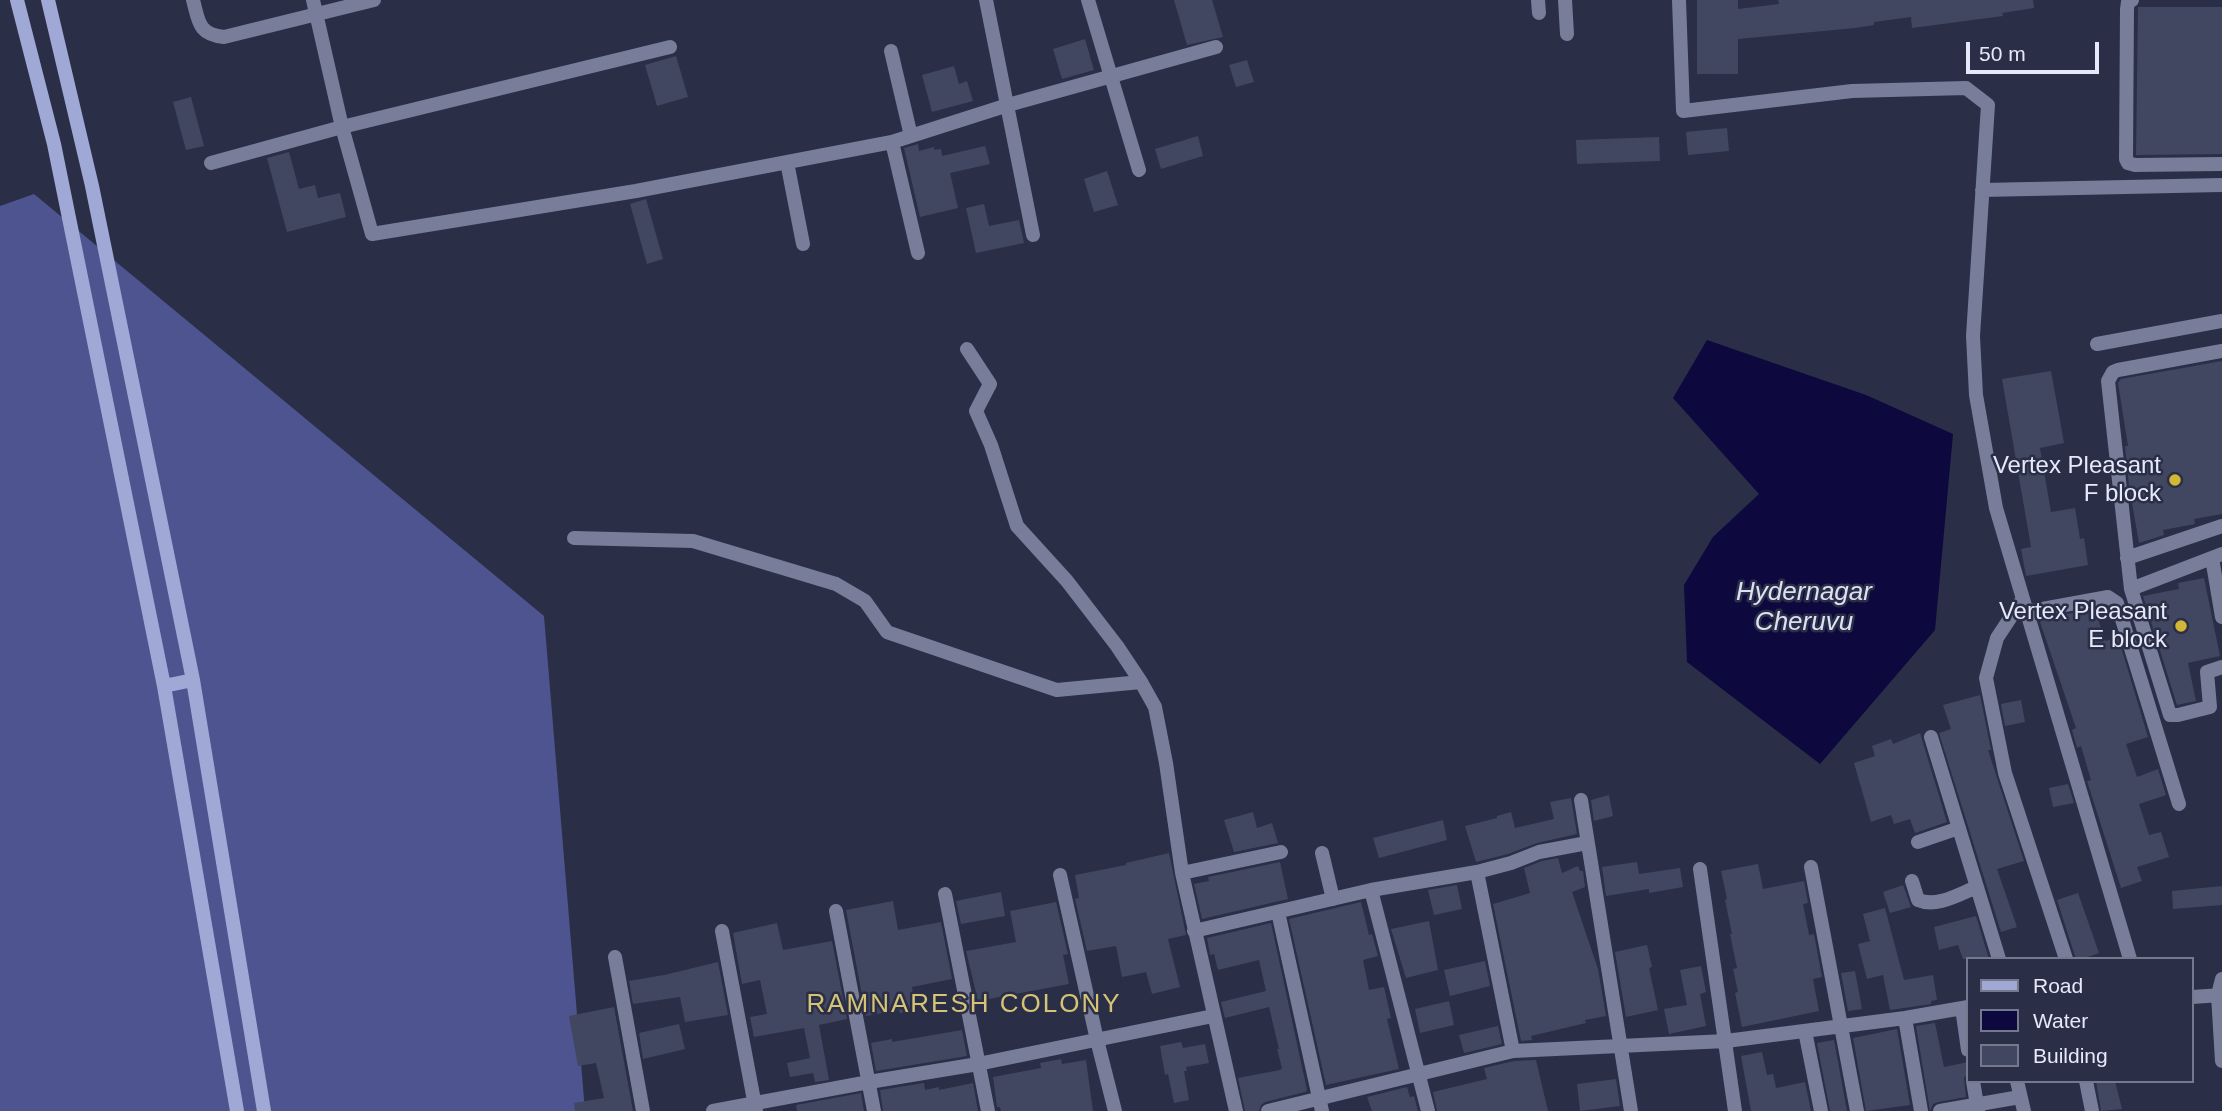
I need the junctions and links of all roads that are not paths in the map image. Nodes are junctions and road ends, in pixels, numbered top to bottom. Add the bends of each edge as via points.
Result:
1 (17, 0) edge
2 (48, 0) edge
3 (193, 0) edge
4 (313, 0) edge
5 (374, 0) edge
6 (986, 0) edge
7 (1088, 0) edge
8 (1565, 0) edge
9 (1679, 0) edge
10 (2132, 0) edge
11 (318, 15) junction
12 (1567, 34) dead end
13 (670, 47) dead end
14 (1216, 47) dead end
15 (891, 51) dead end
16 (1110, 77) junction
17 (1007, 105) junction
18 (342, 127) junction
19 (911, 136) junction
20 (892, 142) junction
21 (787, 162) junction
22 (211, 163) dead end
23 (2222, 164) edge
24 (1139, 170) dead end
25 (2222, 185) edge
26 (1982, 190) junction
27 (1033, 235) dead end
28 (803, 244) dead end
29 (918, 253) dead end
30 (2222, 321) edge
31 (2097, 344) dead end
32 (967, 349) dead end
33 (2222, 351) edge
34 (2222, 526) edge
35 (574, 538) dead end
36 (2217, 556) edge
37 (2127, 558) junction
38 (2131, 589) junction
39 (2024, 606) junction
40 (2222, 617) edge
41 (2222, 667) edge
42 (193, 680) junction
43 (1141, 682) junction
44 (164, 686) junction
45 (1931, 737) dead end
46 (1581, 800) dead end
47 (2179, 804) dead end
48 (1959, 828) junction
49 (1918, 842) dead end
50 (1587, 843) junction
51 (1281, 852) dead end
52 (1322, 853) dead end
53 (1811, 867) dead end
54 (1700, 869) dead end
55 (1477, 872) junction
56 (1182, 873) junction
57 (1060, 875) dead end
58 (1912, 881) dead end
59 (1977, 887) junction
60 (1371, 890) junction
61 (945, 894) dead end
62 (1333, 899) junction
63 (836, 911) dead end
64 (1278, 912) junction
65 (722, 931) dead end
66 (1194, 932) junction
67 (615, 957) dead end
68 (1998, 957) edge
69 (2065, 957) edge
70 (2129, 957) edge
71 (2222, 979) edge
72 (2220, 995) edge
73 (2194, 997) edge
74 (1965, 1007) edge
75 (1213, 1016) junction
76 (1905, 1018) junction
77 (1840, 1026) junction
78 (1805, 1031) junction
79 (1097, 1040) junction
80 (1726, 1041) junction
81 (1620, 1048) junction
82 (1513, 1051) junction
83 (2222, 1062) edge
84 (978, 1064) junction
85 (1419, 1075) junction
86 (869, 1082) junction
87 (1973, 1083) edge
88 (2017, 1083) edge
89 (2086, 1083) edge
90 (2022, 1104) edge
91 (1320, 1105) edge
92 (755, 1108) edge
93 (1977, 1108) edge
94 (237, 1111) edge
95 (264, 1111) edge
96 (643, 1111) edge
97 (713, 1111) edge
98 (874, 1111) edge
99 (988, 1111) edge
100 (1115, 1111) edge
101 (1236, 1111) edge
102 (1268, 1111) edge
103 (1428, 1111) edge
104 (1631, 1111) edge
105 (1735, 1111) edge
106 (1821, 1111) edge
107 (1857, 1111) edge
108 (1920, 1111) edge
109 (1940, 1111) edge
110 (2092, 1111) edge

1 - 44 main road via 54,144
2 - 42 main road via 92,186
3 - 11 street via 206,33 224,37
4 - 11 street
5 - 11 street
6 - 17 street
7 - 16 street
8 - 12 street
9 - 26 street via 1683,111 1852,91 1966,88 1988,105
10 - 23 street via 2127,9 2128,163
11 - 18 street
13 - 18 street
14 - 16 street
15 - 19 street
16 - 17 street
16 - 24 street
17 - 19 street
17 - 27 street
18 - 21 street via 372,234
18 - 22 street
19 - 20 street
20 - 21 street
20 - 29 street
21 - 28 street
25 - 26 street
26 - 39 street via 1973,336 1976,395 1996,508
30 - 31 street
32 - 43 street via 990,384 976,411 1017,526 1067,581
33 - 37 street via 2110,375
34 - 37 street
35 - 43 street via 693,541 836,584 864,601 887,632 1057,690
36 - 38 street
36 - 40 street
37 - 38 street
38 - 41 street via 2170,715 2210,707 2207,672
39 - 47 street via 2108,597 2117,603
39 - 69 street via 1997,638 1986,678 2005,773
39 - 70 street
42 - 44 main road
42 - 95 main road
43 - 56 street via 1155,707
44 - 94 main road
45 - 48 street
46 - 50 street
48 - 49 street
48 - 59 street
50 - 55 street via 1539,852
50 - 81 street
51 - 56 street
52 - 62 street
53 - 77 street
54 - 80 street
55 - 60 street
55 - 82 street
56 - 66 street
57 - 79 street
58 - 59 street via 1918,900 1926,903
59 - 68 street
60 - 62 street
60 - 85 street
61 - 84 street
62 - 64 street
63 - 86 street
64 - 66 street
64 - 91 street
65 - 92 street
66 - 75 street
67 - 96 street
71 - 72 street
72 - 73 street
72 - 83 street
74 - 76 street
75 - 79 street
75 - 101 street
76 - 77 street
76 - 108 street
77 - 78 street
77 - 107 street
78 - 80 street
78 - 106 street
79 - 84 street
79 - 100 street
80 - 81 street
80 - 105 street
81 - 82 street
81 - 104 street
82 - 85 street
84 - 86 street
84 - 99 street
85 - 91 street
85 - 103 street
86 - 92 street
86 - 98 street
87 - 93 street
88 - 90 street
89 - 110 street
90 - 93 street
91 - 102 street
92 - 97 street
93 - 109 street

